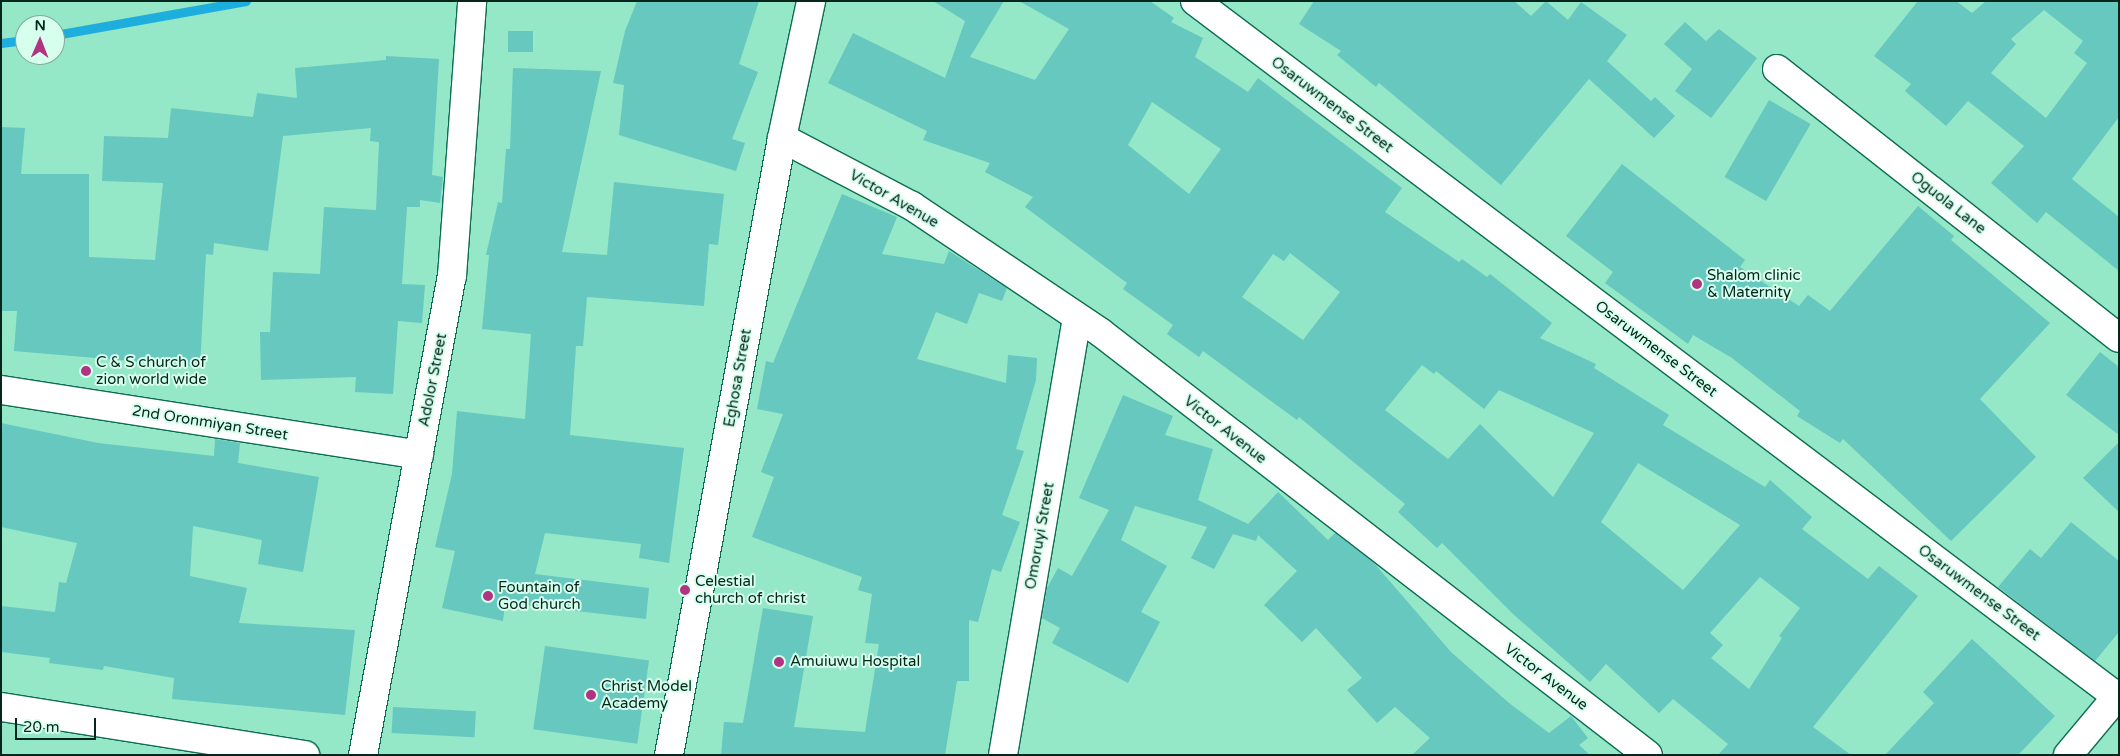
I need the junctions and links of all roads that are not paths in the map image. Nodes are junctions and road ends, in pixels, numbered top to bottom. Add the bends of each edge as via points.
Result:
1 (472, 1) edge
2 (811, 1) edge
3 (1195, 1) edge
4 (1777, 68) dead end
5 (782, 138) junction
6 (1077, 317) junction
7 (2119, 338) edge
8 (1, 390) edge
9 (419, 456) junction
10 (2117, 695) edge
11 (1, 707) edge
12 (305, 755) edge
13 (363, 755) edge
14 (669, 755) edge
15 (1003, 755) edge
16 (1648, 755) edge
17 (2068, 755) edge

1 - 9 street, Adolor Street via 452,276
2 - 5 street, Eghosa Street
3 - 10 street, Osaruwmense Street
4 - 7 street, Oguola Lane
5 - 6 street, Victor Avenue via 912,206
5 - 14 street, Eghosa Street
6 - 15 street, Omoruyi Street
6 - 16 street, Victor Avenue
8 - 9 street, 2nd Oronmiyan Street
9 - 13 street, Adolor Street
10 - 17 street
11 - 12 street

